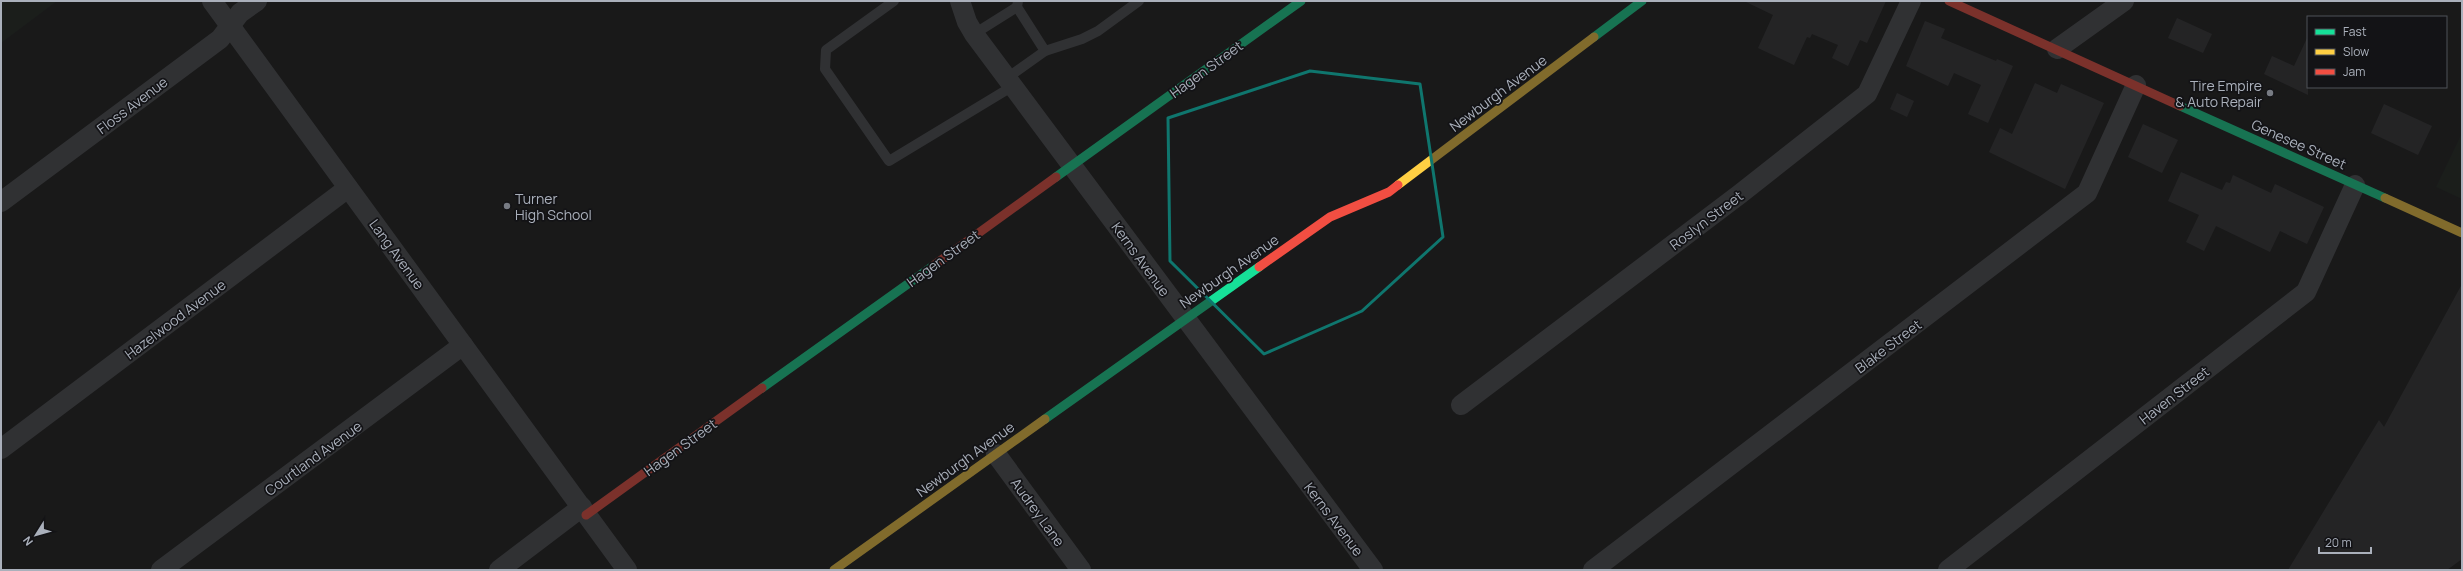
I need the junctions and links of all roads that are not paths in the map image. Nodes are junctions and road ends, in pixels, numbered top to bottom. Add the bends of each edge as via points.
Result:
1 (212, 1) edge
2 (257, 1) edge
3 (894, 1) edge
4 (960, 1) edge
5 (1139, 1) edge
6 (1301, 1) edge
7 (1642, 1) edge
8 (1911, 1) edge
9 (1949, 1) edge
10 (2124, 1) edge
11 (1017, 4) edge
12 (230, 26) junction
13 (974, 34) junction
14 (2057, 50) junction
15 (1045, 51) junction
16 (1010, 82) junction
17 (2136, 85) junction
18 (1072, 165) junction
19 (2355, 185) junction
20 (348, 188) junction
21 (1, 202) edge
22 (2462, 233) edge
23 (1186, 319) junction
24 (463, 345) junction
25 (1461, 405) dead end
26 (1, 449) edge
27 (996, 454) junction
28 (584, 511) junction
29 (161, 570) edge
30 (499, 570) edge
31 (627, 570) edge
32 (834, 570) edge
33 (1081, 570) edge
34 (1373, 570) edge
35 (1593, 570) edge
36 (1948, 570) edge

1 - 12 street, Lang Avenue
2 - 12 street, Floss Avenue via 240,13
3 - 16 lane via 826,50 825,69 889,161
4 - 13 street, Kerns Avenue
5 - 15 lane via 1098,31
6 - 18 street, Hagen Street
7 - 23 street, Newburgh Avenue via 1389,192 1330,217
8 - 25 street, Roslyn Street via 1867,94 1740,194
9 - 14 street, Genesee Street
10 - 14 street
11 - 13 lane
11 - 15 lane
12 - 20 street, Lang Avenue
12 - 21 street, Floss Avenue via 220,39
13 - 16 street, Kerns Avenue
14 - 17 street, Genesee Street
15 - 16 lane
16 - 18 street, Kerns Avenue
17 - 19 street, Genesee Street
17 - 35 street, Blake Street via 2087,193
18 - 23 street, Kerns Avenue
18 - 28 street, Hagen Street
19 - 22 street, Genesee Street
19 - 36 street, Haven Street via 2306,292
20 - 24 street, Lang Avenue
20 - 26 street, Hazelwood Avenue
23 - 27 street, Newburgh Avenue
23 - 34 street, Kerns Avenue
24 - 28 street, Lang Avenue
24 - 29 street, Courtland Avenue
27 - 32 street, Newburgh Avenue
27 - 33 street, Audrey Lane
28 - 30 street, Hagen Street
28 - 31 street, Lang Avenue

